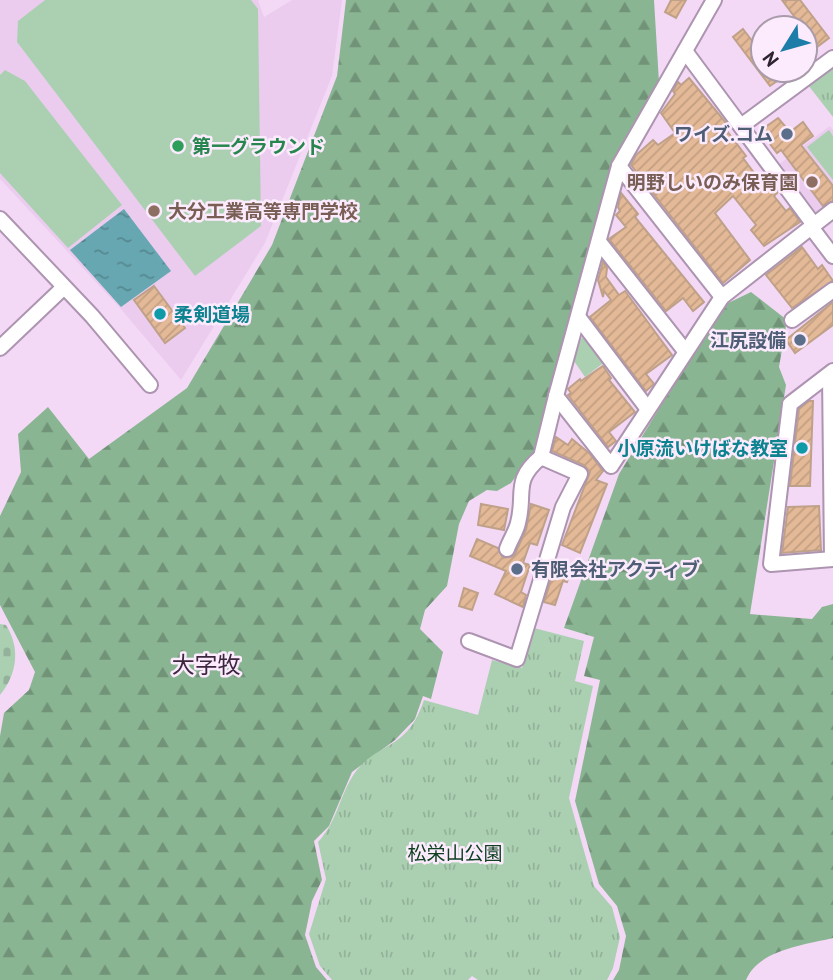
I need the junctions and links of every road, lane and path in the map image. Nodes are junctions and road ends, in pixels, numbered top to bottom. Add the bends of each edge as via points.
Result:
1 (714, 0) edge
2 (684, 51) junction
3 (833, 58) edge
4 (741, 126) junction
5 (619, 166) junction
6 (833, 211) edge
7 (0, 219) edge
8 (814, 225) junction
9 (600, 243) junction
10 (833, 256) edge
11 (64, 288) junction
12 (833, 290) edge
13 (722, 297) junction
14 (579, 318) junction
15 (792, 320) dead end
16 (0, 348) edge
17 (685, 351) junction
18 (832, 372) edge
19 (150, 385) dead end
20 (556, 396) junction
21 (648, 408) junction
22 (541, 457) junction
23 (507, 549) dead end
24 (833, 559) edge
25 (469, 641) dead end

1 - 2 street
2 - 4 street
2 - 5 street
3 - 4 street
4 - 8 street
5 - 9 street
5 - 13 street
6 - 8 street
7 - 11 street
8 - 10 street
8 - 13 street
9 - 14 street
9 - 17 street
11 - 16 street
11 - 19 street
12 - 15 street
13 - 17 street
14 - 20 street
14 - 21 street
17 - 21 street
18 - 24 street
18 - 24 street via 790,404 771,564
20 - 21 street via 611,466
20 - 22 street
22 - 23 street via 523,476 519,520
22 - 25 street via 580,474 563,507 517,659

